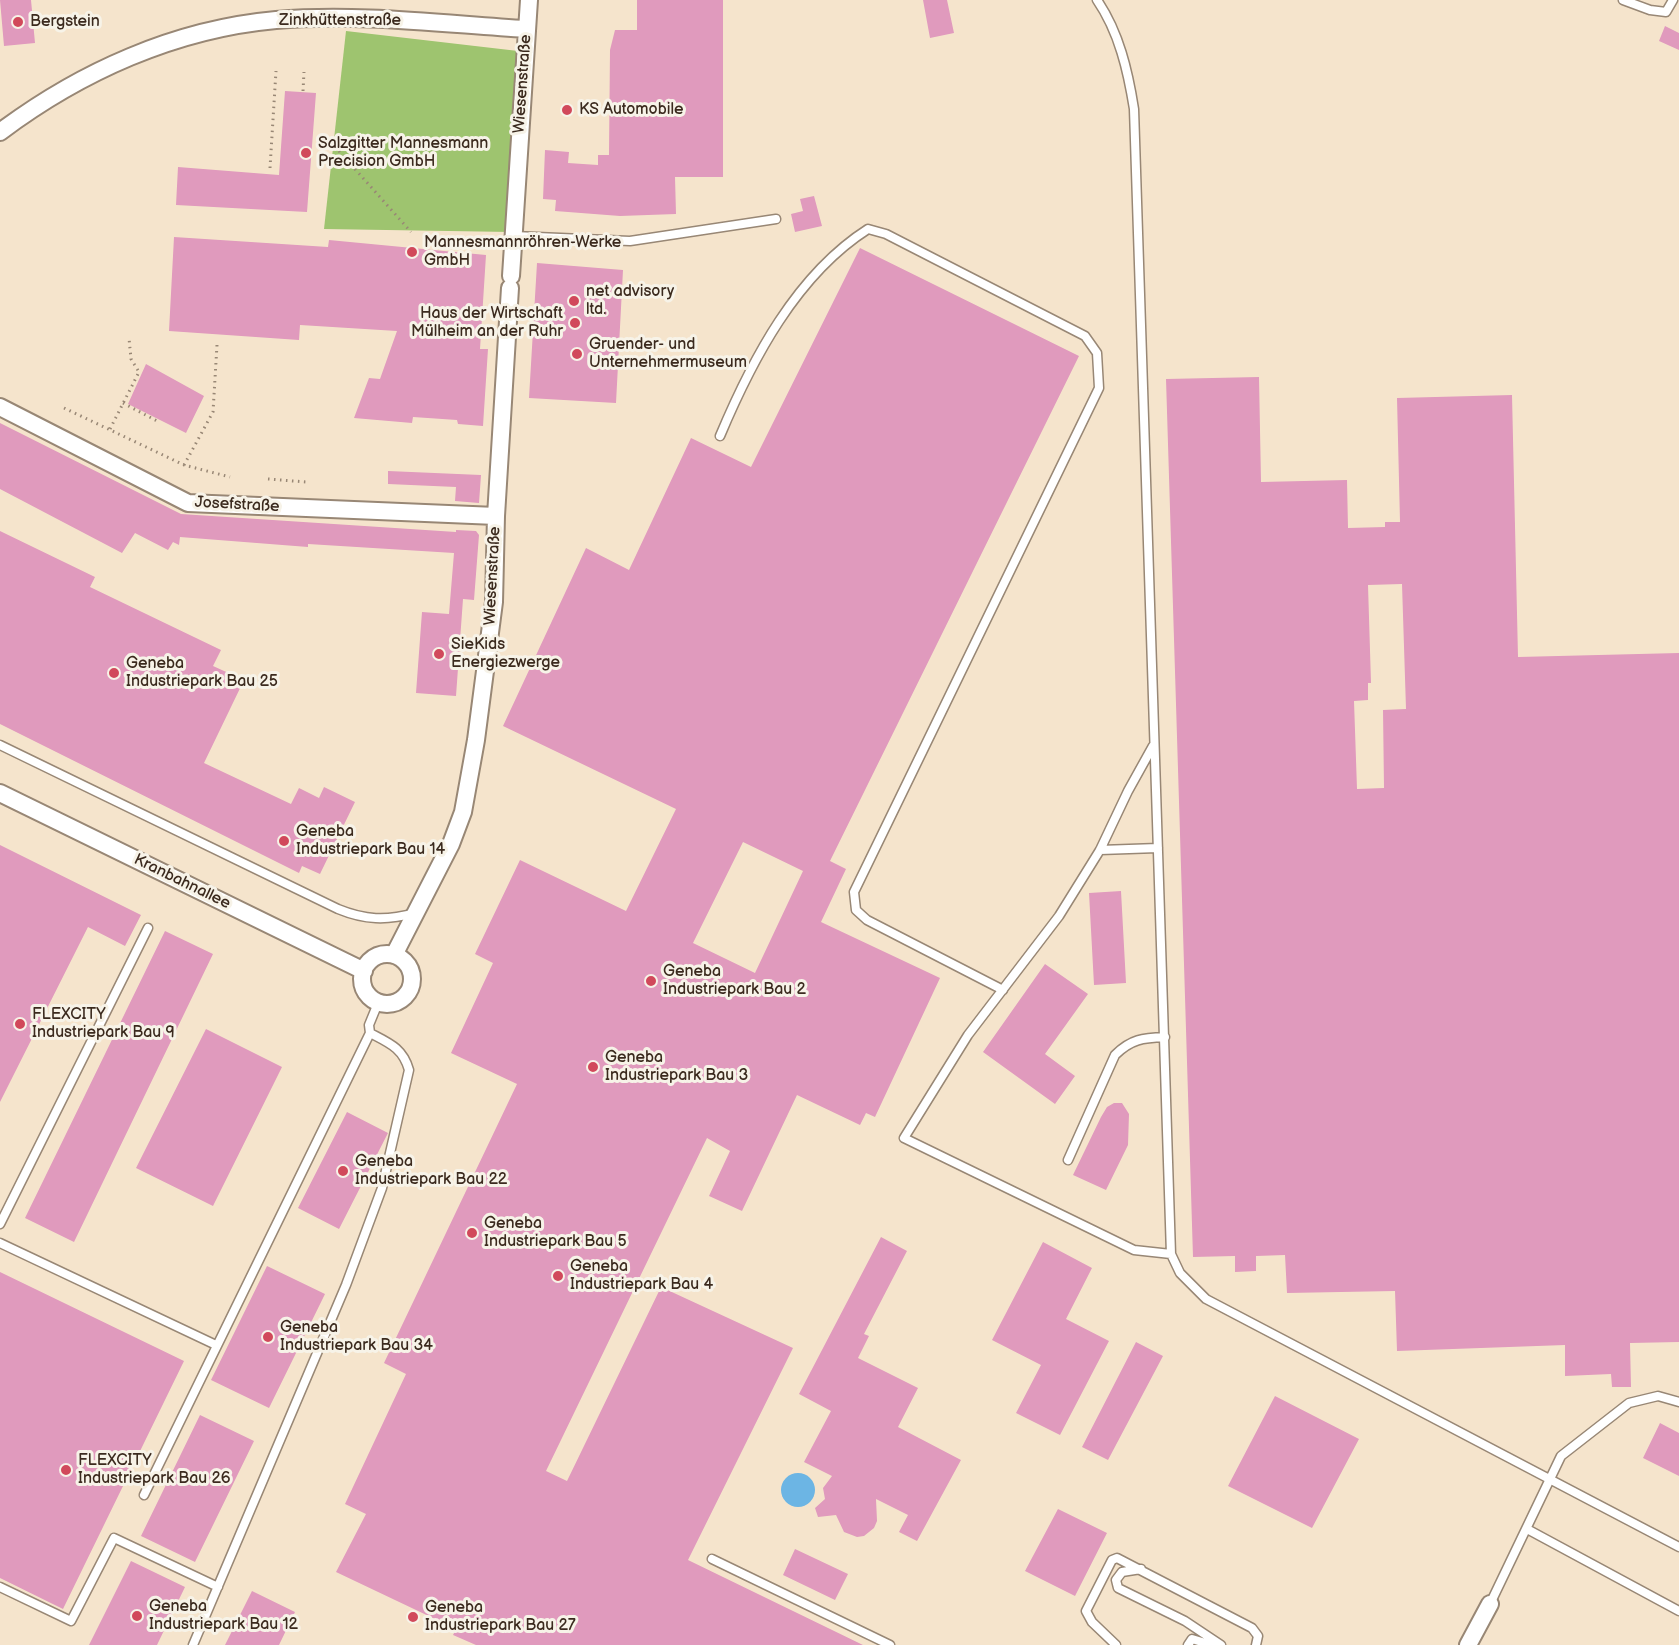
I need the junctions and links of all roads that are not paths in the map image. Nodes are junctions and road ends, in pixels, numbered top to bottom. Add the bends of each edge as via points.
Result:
1 (529, 0) edge
2 (1097, 0) edge
3 (1623, 0) edge
4 (1673, 0) edge
5 (526, 29) junction
6 (0, 132) edge
7 (776, 219) dead end
8 (513, 236) junction
9 (0, 407) edge
10 (720, 436) dead end
11 (496, 516) junction
12 (1154, 745) junction
13 (0, 746) edge
14 (0, 793) edge
15 (1158, 848) junction
16 (1100, 850) junction
17 (416, 913) junction
18 (147, 928) dead end
19 (394, 955) junction
20 (364, 971) junction
21 (1003, 990) junction
22 (378, 1002) junction
23 (370, 1033) junction
24 (1165, 1037) junction
25 (1068, 1160) dead end
26 (0, 1224) edge
27 (0, 1243) edge
28 (1171, 1254) junction
29 (216, 1345) junction
30 (1679, 1401) edge
31 (1551, 1481) junction
32 (144, 1495) dead end
33 (1527, 1529) junction
34 (1679, 1546) edge
35 (712, 1559) dead end
36 (1140, 1569) junction
37 (0, 1587) edge
38 (218, 1587) junction
39 (1490, 1604) joint
40 (1679, 1611) edge
41 (193, 1645) edge
42 (890, 1645) edge
43 (1116, 1645) edge
44 (1188, 1645) edge
45 (1212, 1645) edge
46 (1221, 1645) edge
47 (1256, 1645) edge
48 (1468, 1645) edge

1 - 5 street, Wiesenstraße
2 - 12 lane via 1116,37 1134,109
3 - 4 lane via 1666,12
5 - 6 street, Zinkhüttenstraße via 342,18 274,20 229,28 150,49 98,71 50,97
5 - 8 street, Wiesenstraße
7 - 8 lane via 630,241
8 - 11 street, Wiesenstraße
9 - 11 street, Josefstraße via 188,503
10 - 21 lane via 742,382 790,308 818,272 868,229 886,234 1085,336 1097,354 1099,388 854,892 856,910 867,920
11 - 17 street, Wiesenstraße via 494,602 463,812
12 - 15 lane
12 - 16 lane
13 - 17 lane via 355,916 381,920
14 - 20 street, Kranbahnallee
15 - 16 lane
15 - 24 lane
16 - 21 lane via 1059,916
17 - 19 street, Wiesenstraße
18 - 26 lane
19 - 20 street via 379,956
19 - 22 street via 411,971 411,987 392,1004
20 - 22 street via 365,991
21 - 28 lane via 968,1035 904,1138 1134,1250
22 - 23 lane
23 - 29 lane
23 - 38 lane via 398,1047 409,1070 382,1188 346,1285
24 - 25 lane via 1139,1038 1126,1043 1115,1055
24 - 28 lane
27 - 29 lane
28 - 31 lane via 1180,1273 1206,1299
29 - 32 lane
30 - 31 lane via 1658,1396 1629,1403 1561,1455
31 - 33 lane
31 - 34 lane
33 - 39 lane
33 - 40 lane
35 - 42 lane
36 - 43 lane via 1122,1559 1112,1560 1088,1604 1086,1611 1092,1622
36 - 46 lane via 1122,1572 1116,1580 1118,1588 1185,1621
36 - 47 lane via 1252,1628 1258,1636
37 - 38 lane via 71,1621 114,1538
38 - 41 lane
39 - 48 street
44 - 45 lane via 1192,1639 1198,1639

